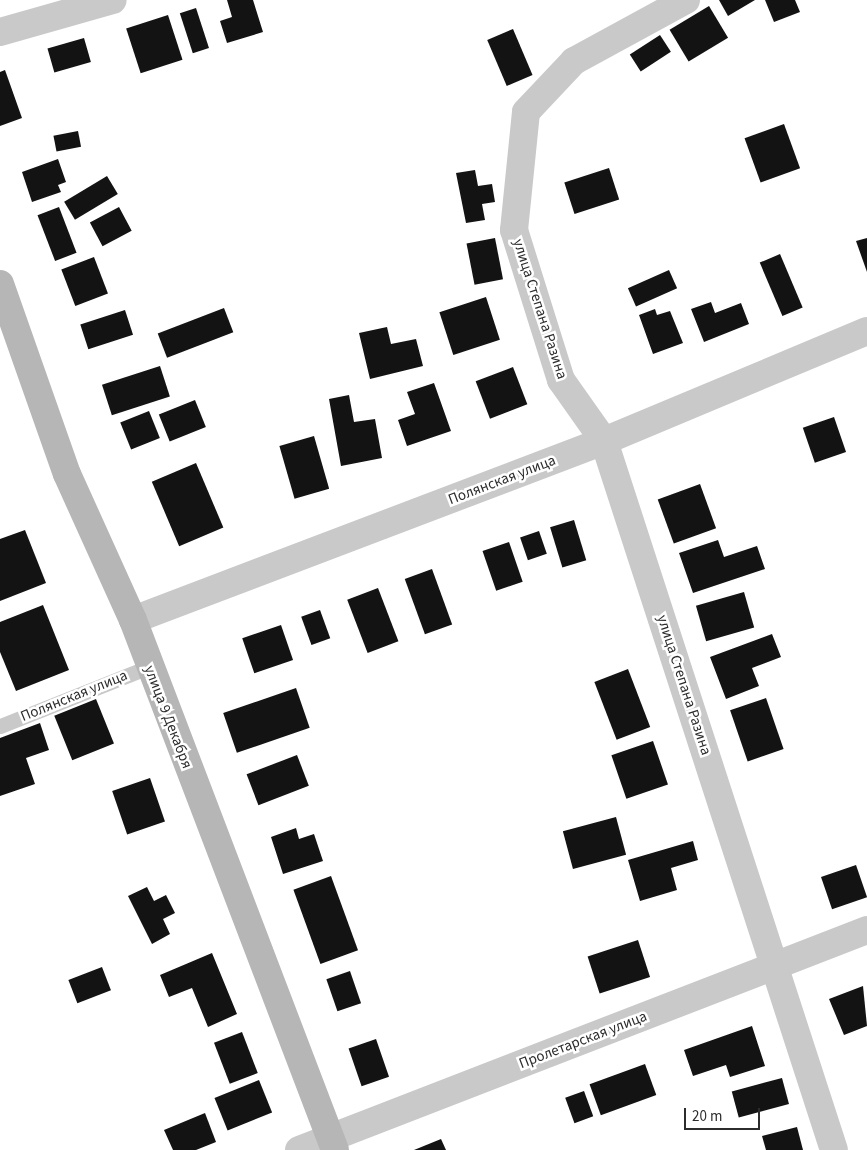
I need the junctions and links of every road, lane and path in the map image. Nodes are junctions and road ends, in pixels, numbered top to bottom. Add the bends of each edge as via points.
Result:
1 (113, 0) edge
2 (686, 0) edge
3 (0, 32) edge
4 (0, 284) edge
5 (867, 331) edge
6 (604, 441) junction
7 (132, 620) junction
8 (148, 666) junction
9 (0, 726) edge
10 (867, 930) edge
11 (775, 966) junction
12 (333, 1144) edge
13 (299, 1150) edge
14 (834, 1150) edge

1 - 3 street
2 - 6 street, улица Степана Разина via 574,61 526,112 514,230 561,380
4 - 7 street, улица 9 Декабря via 67,474
5 - 6 street, Полянская улица
6 - 7 street, Полянская улица
6 - 11 street, улица Степана Разина
7 - 8 street, улица 9 Декабря
8 - 9 lane, Полянская улица
8 - 12 street, улица 9 Декабря
10 - 11 street, Пролетарская улица
11 - 12 street, Пролетарская улица
11 - 14 street, улица Степана Разина
12 - 13 street, Пролетарская улица

